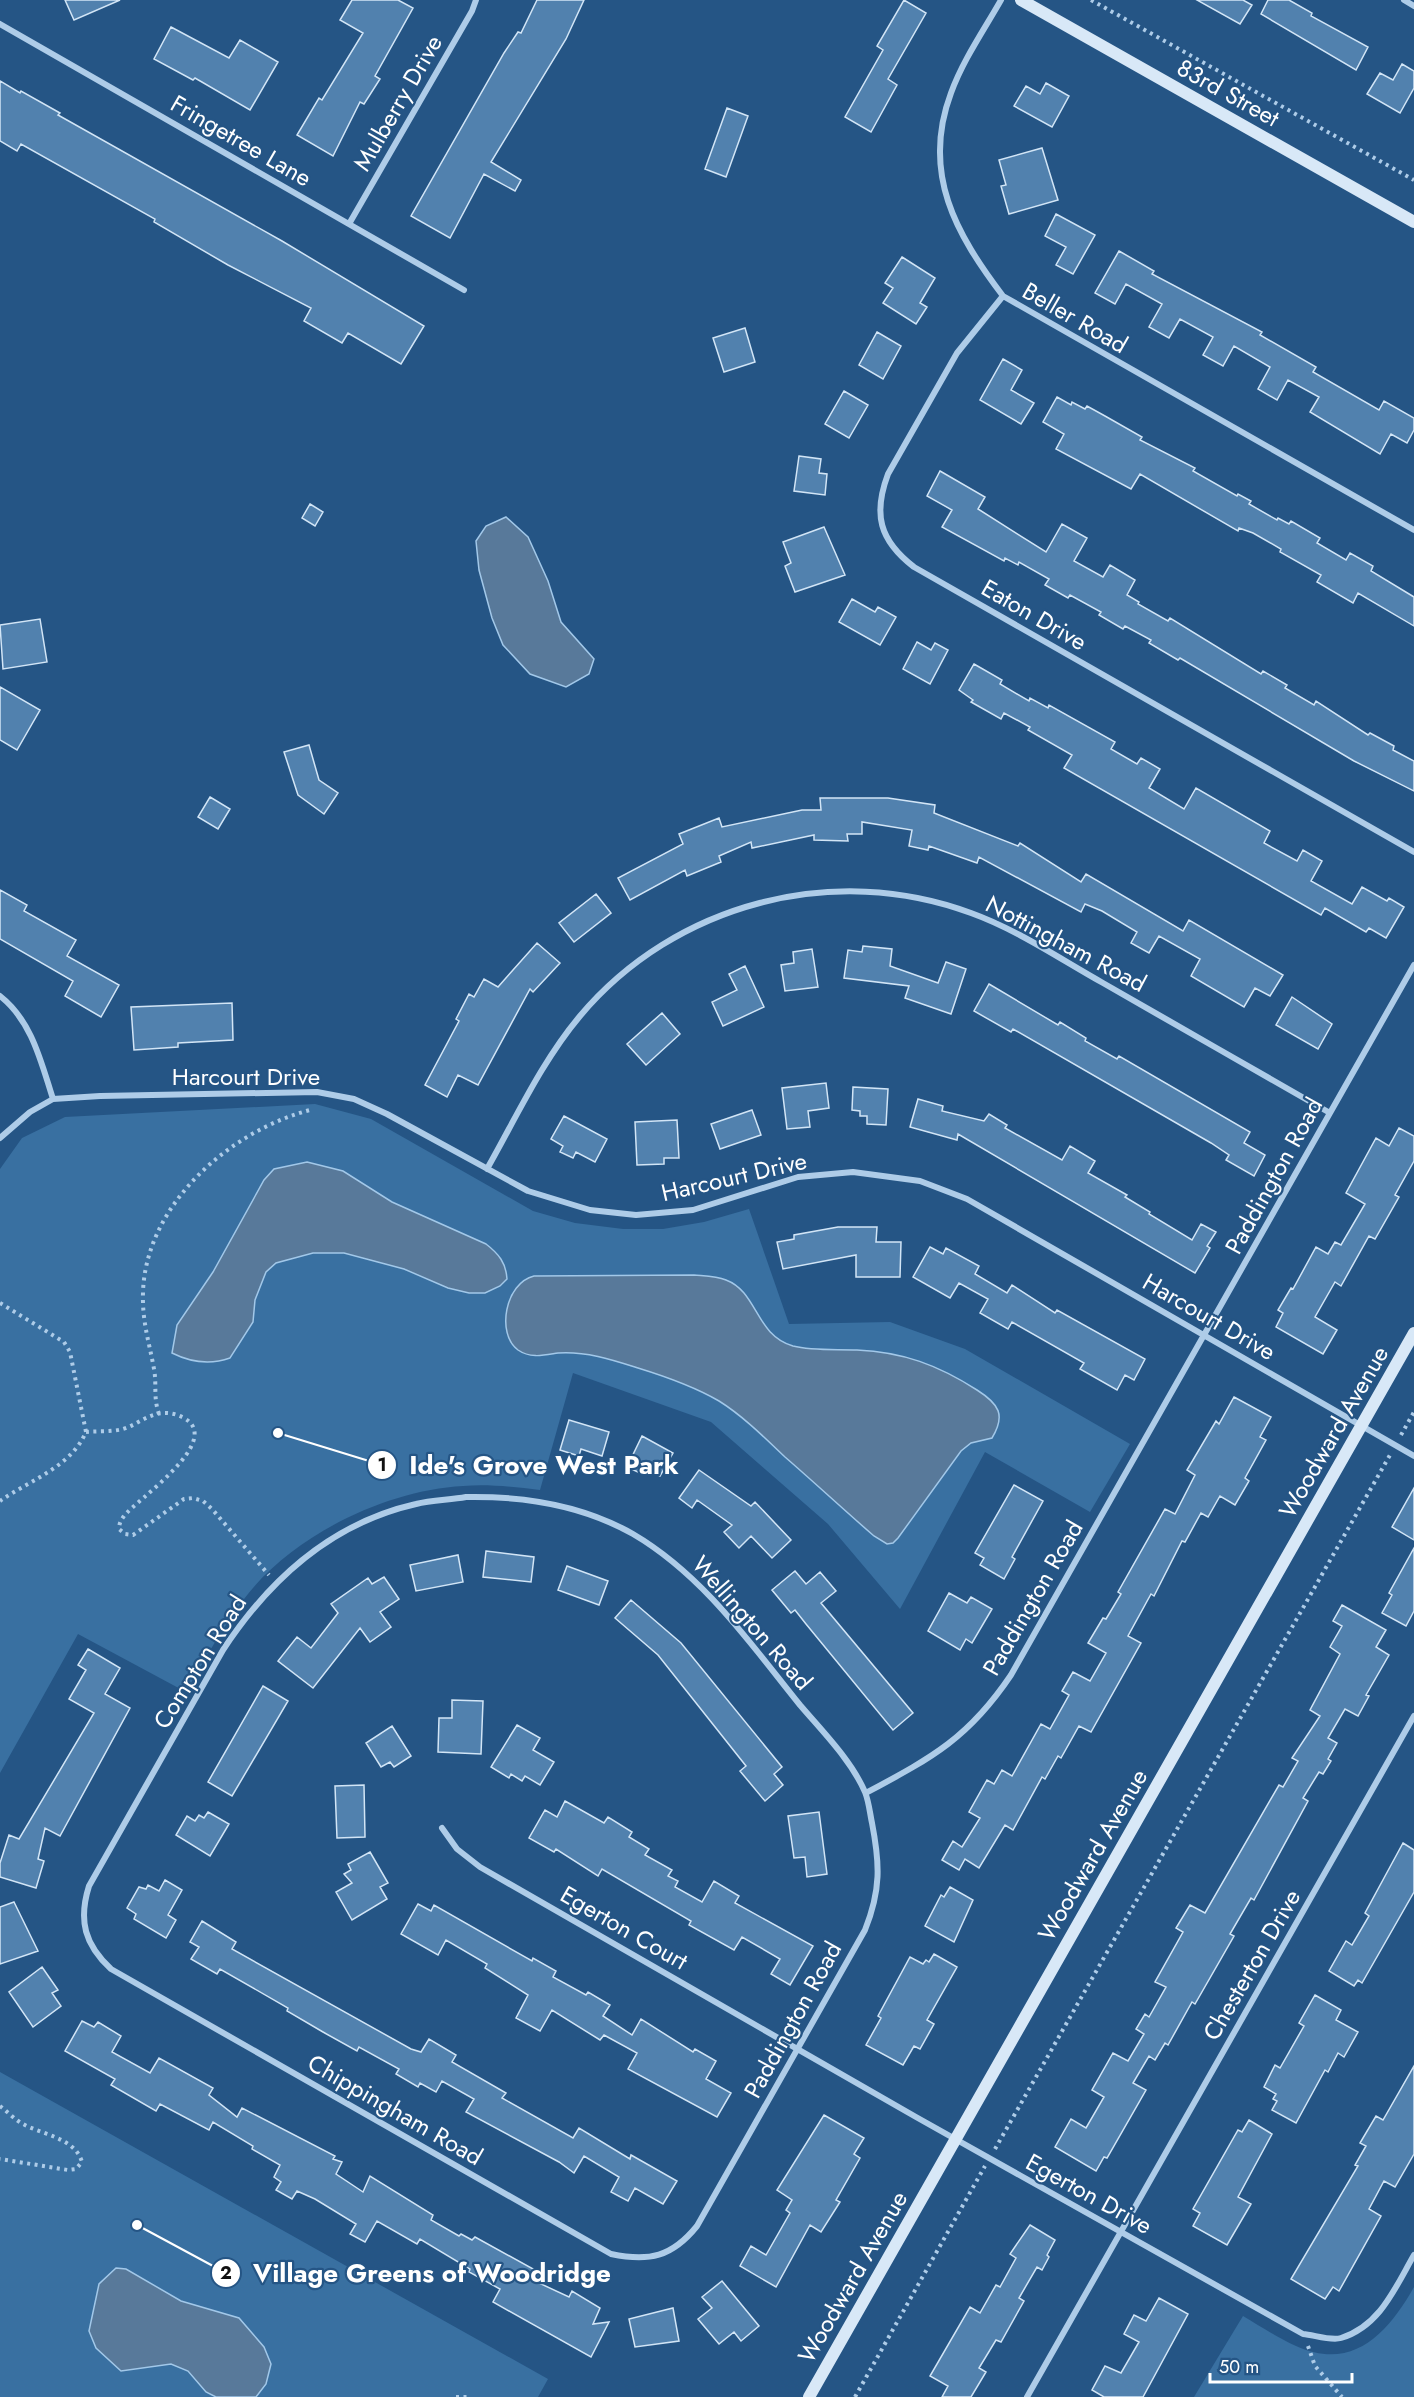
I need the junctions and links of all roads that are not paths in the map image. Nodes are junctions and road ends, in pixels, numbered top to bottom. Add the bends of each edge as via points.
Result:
1 (476, 0) edge
2 (1001, 0) edge
3 (1021, 0) edge
4 (1404, 0) edge
5 (1414, 6) edge
6 (0, 24) edge
7 (1414, 222) edge
8 (349, 224) junction
9 (464, 290) dead end
10 (1003, 296) junction
11 (1414, 530) edge
12 (1414, 852) edge
13 (1414, 966) edge
14 (0, 996) edge
15 (53, 1099) junction
16 (1330, 1113) junction
17 (0, 1138) edge
18 (487, 1169) junction
19 (1414, 1334) edge
20 (1205, 1335) junction
21 (1362, 1424) junction
22 (1414, 1456) edge
23 (438, 1501) joint
24 (1414, 1716) edge
25 (866, 1793) junction
26 (442, 1828) dead end
27 (83, 1929) joint
28 (798, 2048) junction
29 (956, 2139) junction
30 (702, 2217) joint
31 (1121, 2232) junction
32 (1414, 2255) edge
33 (809, 2397) edge
34 (1027, 2397) edge

1 - 8 street, Mulberry Drive
2 - 10 street, Beller Road via 951,93 941,151 949,208 972,255
3 - 7 main road, 83rd Street
4 - 5 street
6 - 8 street, Fringetree Lane
8 - 9 street, Fringetree Lane
10 - 11 street, Beller Road
10 - 12 street, Eaton Drive via 957,353 882,488 879,521 895,550 914,567
13 - 16 street, Paddington Road
14 - 15 street via 13,1006 29,1030
15 - 17 street via 30,1112
15 - 18 street, Harcourt Drive via 316,1092 354,1099
16 - 18 street, Nottingham Road via 986,919 901,895 852,890 808,892 761,900 700,923 630,966 594,1000 558,1046
16 - 20 street, Paddington Road
18 - 20 street, Harcourt Drive via 550,1200 636,1215 693,1210 798,1178 853,1172 920,1181 967,1199
19 - 21 main road, Woodward Avenue
20 - 21 street, Harcourt Drive
20 - 25 street, Paddington Road via 992,1703 973,1725 933,1757
21 - 22 street, Harcourt Drive
21 - 29 main road, Woodward Avenue
23 - 25 street, Wellington Road via 495,1497 554,1504 604,1520 665,1555 711,1597 842,1755
23 - 27 street, Compton Road via 416,1504 349,1529 276,1581 247,1614 89,1886
24 - 31 street, Chesterton Drive
25 - 28 street, Paddington Road via 879,1860 876,1898 865,1930
26 - 28 street, Egerton Court via 457,1849 480,1867
27 - 30 street, Chippingham Road via 111,1969 611,2253 657,2258 687,2239
28 - 29 street, Egerton Drive
28 - 30 street, Paddington Road
29 - 31 street, Egerton Drive
29 - 33 main road, Woodward Avenue
31 - 32 street, Egerton Drive via 1303,2334 1339,2339 1367,2324 1387,2303
31 - 34 street, Chesterton Drive

